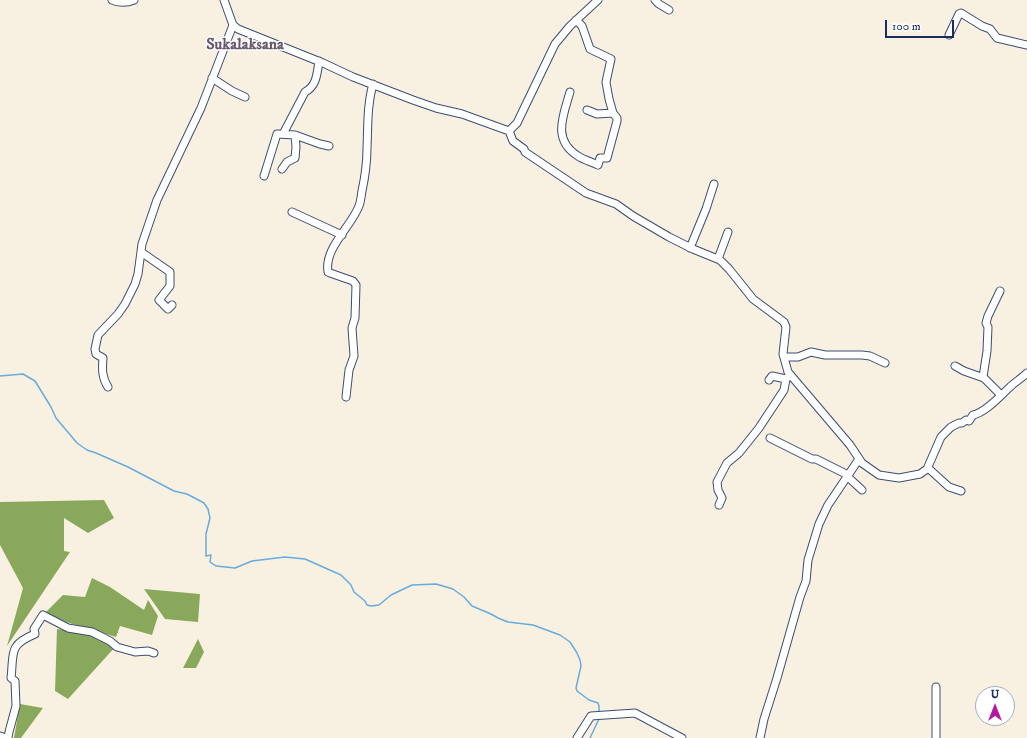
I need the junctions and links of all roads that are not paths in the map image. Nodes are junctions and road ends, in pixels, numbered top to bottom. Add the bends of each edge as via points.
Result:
1 (112, 0) edge
2 (134, 0) edge
3 (224, 0) edge
4 (598, 0) edge
5 (655, 0) edge
6 (669, 10) dead end
7 (576, 20) junction
8 (233, 25) junction
9 (949, 35) dead end
10 (1027, 45) edge
11 (319, 61) junction
12 (212, 78) junction
13 (372, 84) junction
14 (570, 92) dead end
15 (245, 97) dead end
16 (587, 110) dead end
17 (613, 113) junction
18 (509, 131) junction
19 (283, 134) junction
20 (295, 135) junction
21 (329, 146) dead end
22 (282, 169) dead end
23 (264, 176) dead end
24 (714, 184) dead end
25 (292, 212) dead end
26 (728, 232) dead end
27 (342, 235) junction
28 (690, 248) junction
29 (141, 252) junction
30 (718, 259) junction
31 (1000, 291) dead end
32 (172, 305) dead end
33 (784, 357) junction
34 (885, 363) dead end
35 (955, 366) dead end
36 (1027, 373) edge
37 (982, 376) junction
38 (788, 377) junction
39 (769, 380) dead end
40 (108, 387) dead end
41 (1001, 395) junction
42 (346, 397) dead end
43 (770, 438) dead end
44 (859, 459) junction
45 (928, 468) junction
46 (848, 475) junction
47 (862, 490) dead end
48 (960, 491) dead end
49 (719, 505) dead end
50 (154, 653) dead end
51 (936, 686) dead end
52 (0, 736) edge
53 (7, 738) edge
54 (577, 738) edge
55 (682, 738) edge
56 (760, 738) edge
57 (936, 738) edge

1 - 2 street
3 - 8 street
4 - 7 street
5 - 6 street
7 - 17 street via 582,26 590,48 610,59 606,82
7 - 18 street via 555,44 517,123
8 - 11 street
8 - 12 street
9 - 10 street via 961,13 990,29 997,38
11 - 13 street
11 - 19 street via 316,80 305,92
12 - 15 street
12 - 29 street via 202,108 157,200
13 - 18 street
13 - 27 street via 360,205
14 - 17 street via 561,130 563,142 577,156 598,164 600,158 607,158 617,121
16 - 17 street via 599,114
18 - 28 street via 514,141 525,152 586,194 616,204
19 - 20 street
19 - 23 street via 276,135
20 - 21 street
20 - 22 street via 295,158 287,162
24 - 28 street
25 - 27 street
26 - 30 street
27 - 42 street via 330,255 328,270 353,281 356,285 355,320 352,328 354,356 349,370
28 - 30 street
29 - 32 street via 170,272 170,286 159,300 167,309
29 - 40 street via 133,289 118,314 98,335 96,342 96,354 103,358 104,381
30 - 33 street via 729,268 753,299 784,322
31 - 37 street via 988,316 987,351
33 - 34 street via 798,357 811,352 826,355 862,355
33 - 38 street
35 - 37 street
36 - 41 street
37 - 41 street
38 - 39 street via 772,376
38 - 44 street via 805,391
38 - 49 street via 784,390 769,414 739,453 727,463 717,482 722,498
41 - 45 street via 977,415 973,415 969,421 958,422 947,430
43 - 46 street
44 - 45 street via 874,472 890,477 903,478 920,474
44 - 46 street
45 - 48 street via 950,487
46 - 47 street
46 - 56 street via 819,524 808,560 806,581
50 - 53 street via 135,652 117,647 92,632 68,628 43,615 34,629 35,634 16,646 13,652 10,678 15,681 16,706
51 - 57 street
52 - 53 street
54 - 55 street via 590,716 635,713

